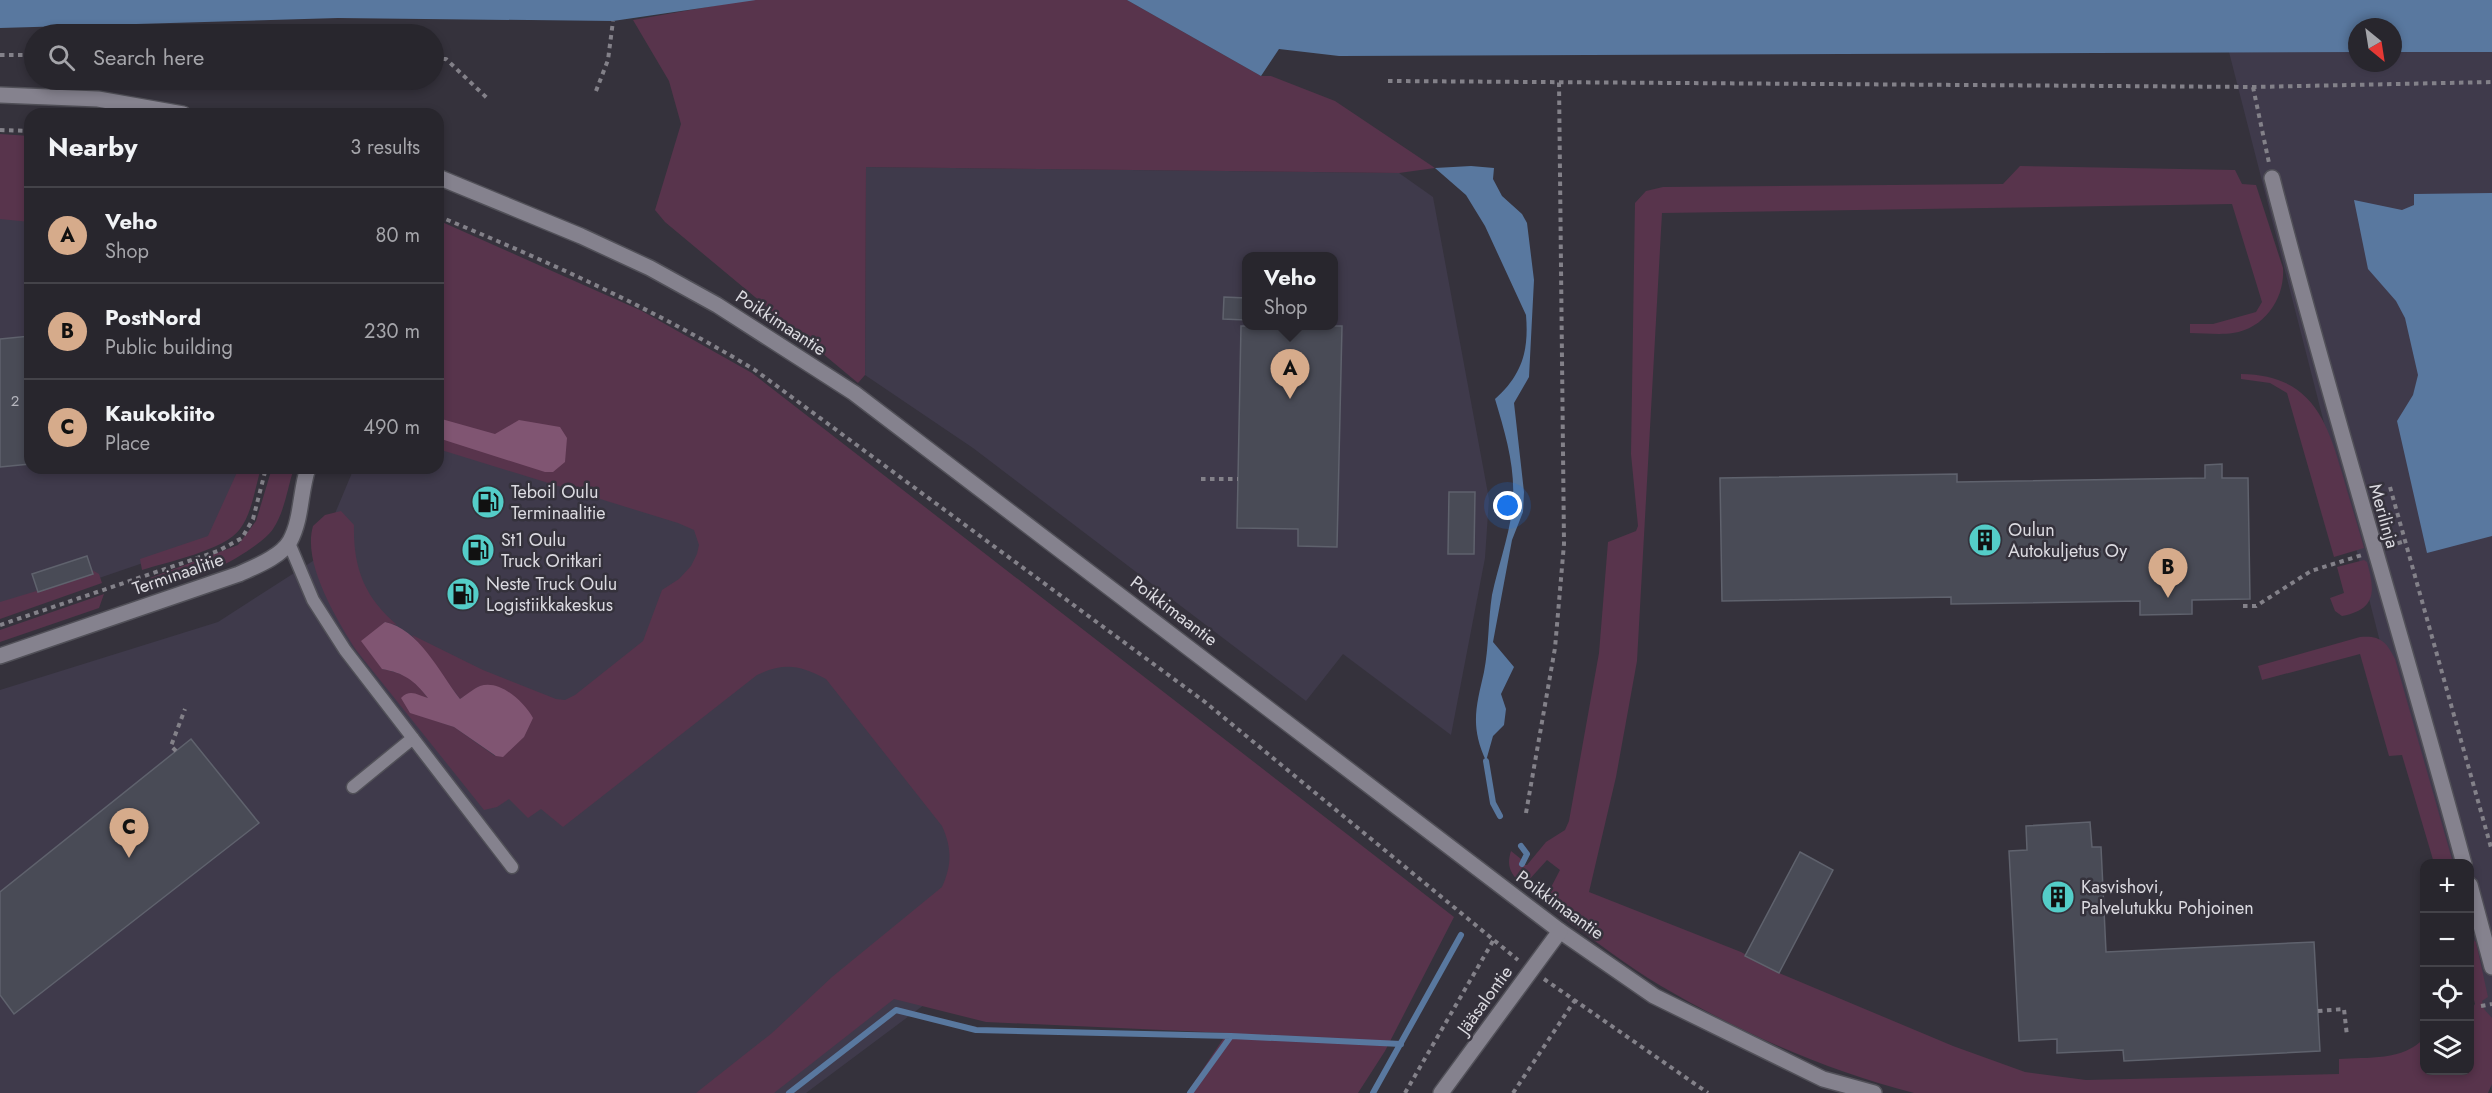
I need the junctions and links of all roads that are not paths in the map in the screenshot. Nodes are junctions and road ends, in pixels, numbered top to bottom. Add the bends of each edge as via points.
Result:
1 (0, 95) edge
2 (149, 108) edge
3 (2272, 178) road end
4 (444, 179) edge
5 (307, 474) edge
6 (289, 543) junction
7 (0, 656) edge
8 (413, 738) junction
9 (353, 787) dead end
10 (2463, 859) edge
11 (512, 867) dead end
12 (2474, 903) edge
13 (1560, 931) junction
14 (2492, 967) edge
15 (1441, 1093) edge
16 (1874, 1093) edge

1 - 2 main road via 98,99
3 - 10 main road, Merilinja via 2315,345
4 - 13 main road, Poikkimaantie via 650,268 717,305 854,393
5 - 6 main road
6 - 7 main road, Terminaalitie via 266,561 239,574
6 - 8 lane via 313,600 345,650
8 - 9 lane
8 - 11 lane
12 - 14 main road
13 - 15 main road, Jääsalontie
13 - 16 main road, Poikkimaantie via 1654,996 1823,1079

